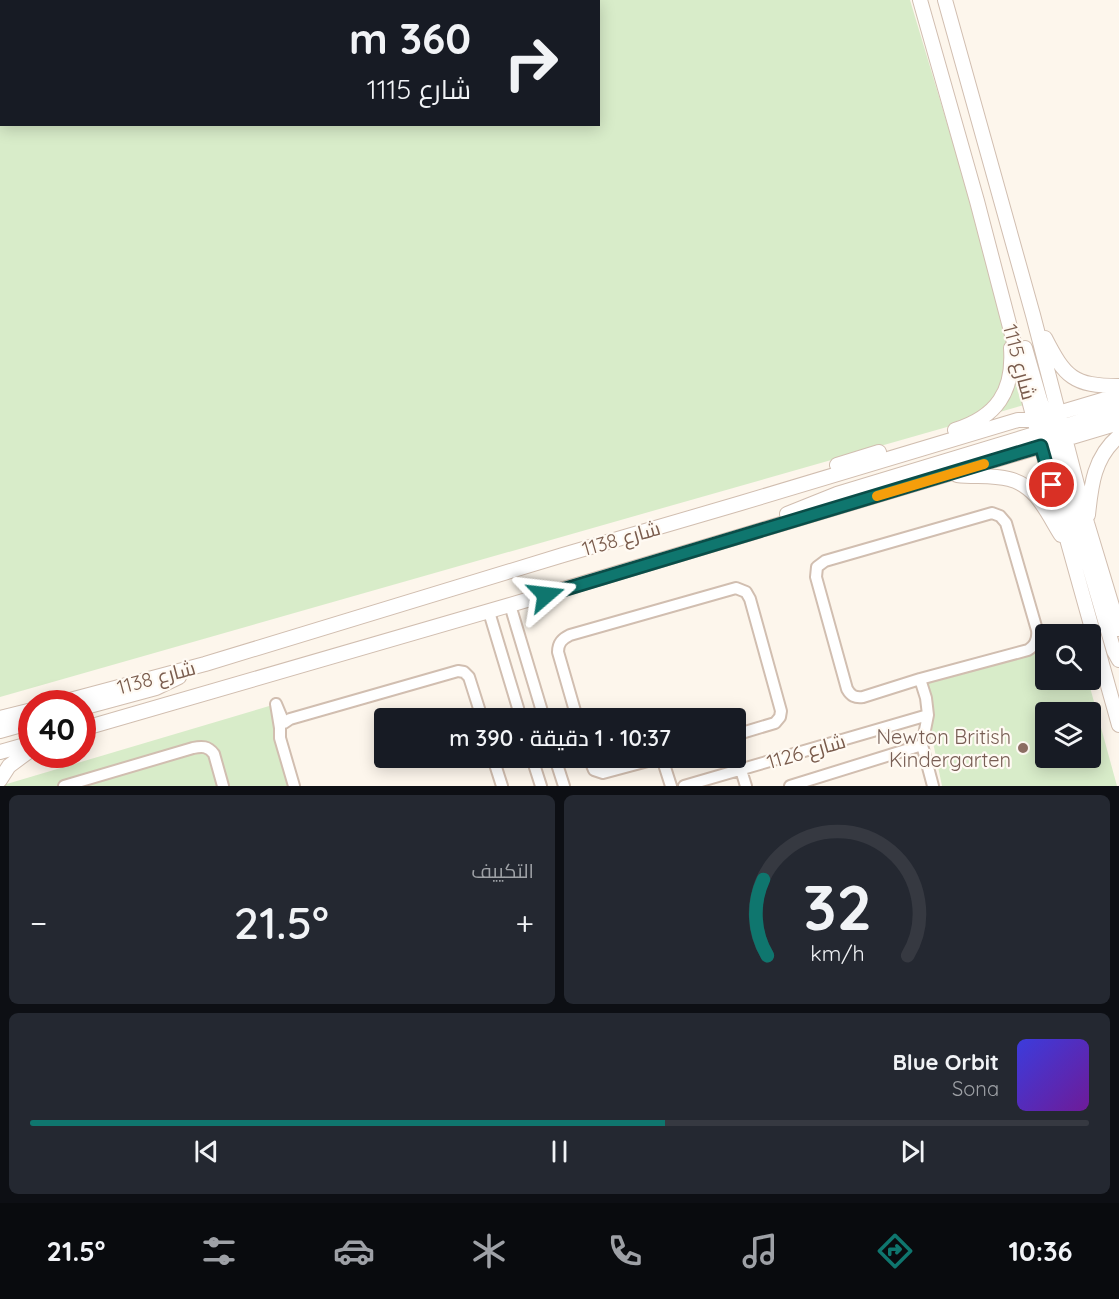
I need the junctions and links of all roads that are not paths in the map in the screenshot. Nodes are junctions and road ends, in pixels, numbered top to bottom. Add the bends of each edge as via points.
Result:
1 (920, 0) edge
2 (945, 0) edge
3 (977, 201) junction
4 (1033, 315) junction
5 (1010, 325) junction
6 (1119, 386) edge
7 (1119, 395) edge
8 (1119, 409) edge
9 (1119, 423) edge
10 (1050, 430) junction
11 (1119, 436) edge
12 (950, 474) junction
13 (788, 489) junction
14 (1087, 523) junction
15 (739, 536) junction
16 (1070, 549) junction
17 (510, 605) junction
18 (489, 612) junction
19 (1119, 629) edge
20 (1119, 660) edge
21 (205, 664) junction
22 (920, 680) junction
23 (96, 693) edge
24 (96, 704) edge
25 (479, 708) edge
26 (518, 708) edge
27 (541, 708) edge
28 (574, 708) edge
29 (18, 714) edge
30 (928, 715) junction
31 (0, 718) edge
32 (96, 725) edge
33 (1119, 725) edge
34 (18, 726) edge
35 (0, 731) edge
36 (746, 732) edge
37 (922, 745) junction
38 (18, 747) edge
39 (0, 752) edge
40 (18, 759) edge
41 (496, 768) edge
42 (535, 768) edge
43 (558, 768) edge
44 (593, 768) edge
45 (622, 768) edge
46 (664, 768) edge
47 (741, 770) junction
48 (0, 780) edge
49 (64, 786) edge
50 (224, 786) edge
51 (294, 786) edge
52 (502, 786) edge
53 (541, 786) edge
54 (564, 786) edge
55 (670, 786) edge
56 (684, 786) edge
57 (746, 786) edge
58 (790, 786) edge
59 (933, 786) edge

1 - 3 street, شارع 1115
2 - 4 street, شارع 1115
3 - 5 street, شارع 1115
3 - 10 street via 994,232
4 - 6 street via 1057,362 1072,377 1089,384
4 - 10 street, شارع 1115
5 - 10 street, شارع 1115
5 - 13 street via 1009,382 1001,399 982,419 800,477
7 - 10 street, شارع 1138
8 - 10 street
9 - 10 street, شارع 1138
10 - 12 street, شارع 1138
10 - 13 street, شارع 1138 via 1018,420
10 - 14 street, شارع 1115
10 - 15 street via 837,494
10 - 16 street, شارع 1115
10 - 20 street
11 - 14 street via 1096,468
12 - 15 street, شارع 1138
12 - 16 street via 996,477 1022,484 1035,493
13 - 21 street, شارع 1138
14 - 19 street, شارع 1115
15 - 17 street, شارع 1138
16 - 33 street, شارع 1115
17 - 18 street, شارع 1138
17 - 27 street
18 - 26 street
18 - 32 street, شارع 1138
21 - 23 street, شارع 1138
21 - 24 street via 156,688
22 - 22 street via 1028,650 1035,642 1036,630 1009,534 998,515 992,513 869,548 817,567 816,577 850,695 863,697
22 - 30 street
25 - 51 street via 469,677 458,671 284,723 276,704 280,738
28 - 36 street via 558,652 563,639 736,588 746,592 750,599 781,708 772,724
29 - 31 street
30 - 37 street
30 - 47 street, شارع 1126
34 - 35 street
37 - 58 street
37 - 59 street
38 - 39 street
40 - 48 street
41 - 52 street
42 - 53 street
43 - 54 street
44 - 45 street via 603,773
46 - 55 street
47 - 56 street, شارع 1126
47 - 57 street
49 - 50 street via 204,747 214,754

